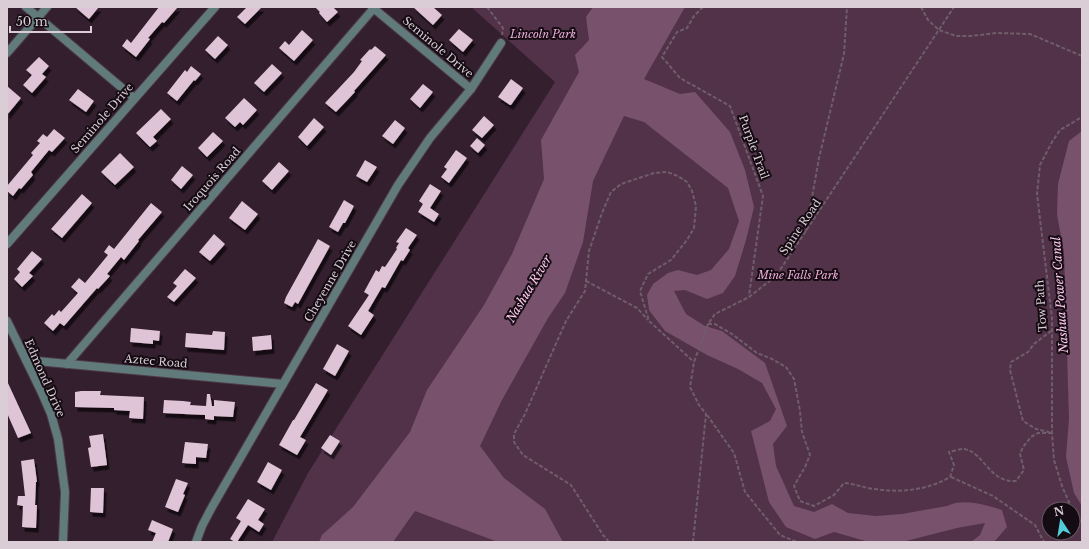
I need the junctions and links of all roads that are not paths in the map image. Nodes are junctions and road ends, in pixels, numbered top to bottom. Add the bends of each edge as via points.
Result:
1 (26, 7) edge
2 (47, 7) edge
3 (215, 7) edge
4 (373, 8) edge
5 (38, 17) junction
6 (501, 42) road end
7 (7, 53) edge
8 (471, 89) junction
9 (134, 98) junction
10 (7, 244) edge
11 (7, 321) edge
12 (26, 360) junction
13 (67, 364) junction
14 (283, 384) junction
15 (63, 542) edge
16 (196, 542) edge

1 - 5 street
2 - 5 street
3 - 9 street, Seminole Drive
4 - 8 street, Seminole Drive
4 - 13 street, Iroquois Road
5 - 7 street
5 - 9 street
6 - 8 street, Cheyenne Drive
8 - 14 street, Cheyenne Drive via 427,143 398,185
9 - 10 street, Seminole Drive
11 - 12 street, Edmond Drive
12 - 13 street, Aztec Road
12 - 15 street, Edmond Drive via 44,396 58,439 65,492
13 - 14 street, Aztec Road
14 - 16 street, Cheyenne Drive via 206,517

